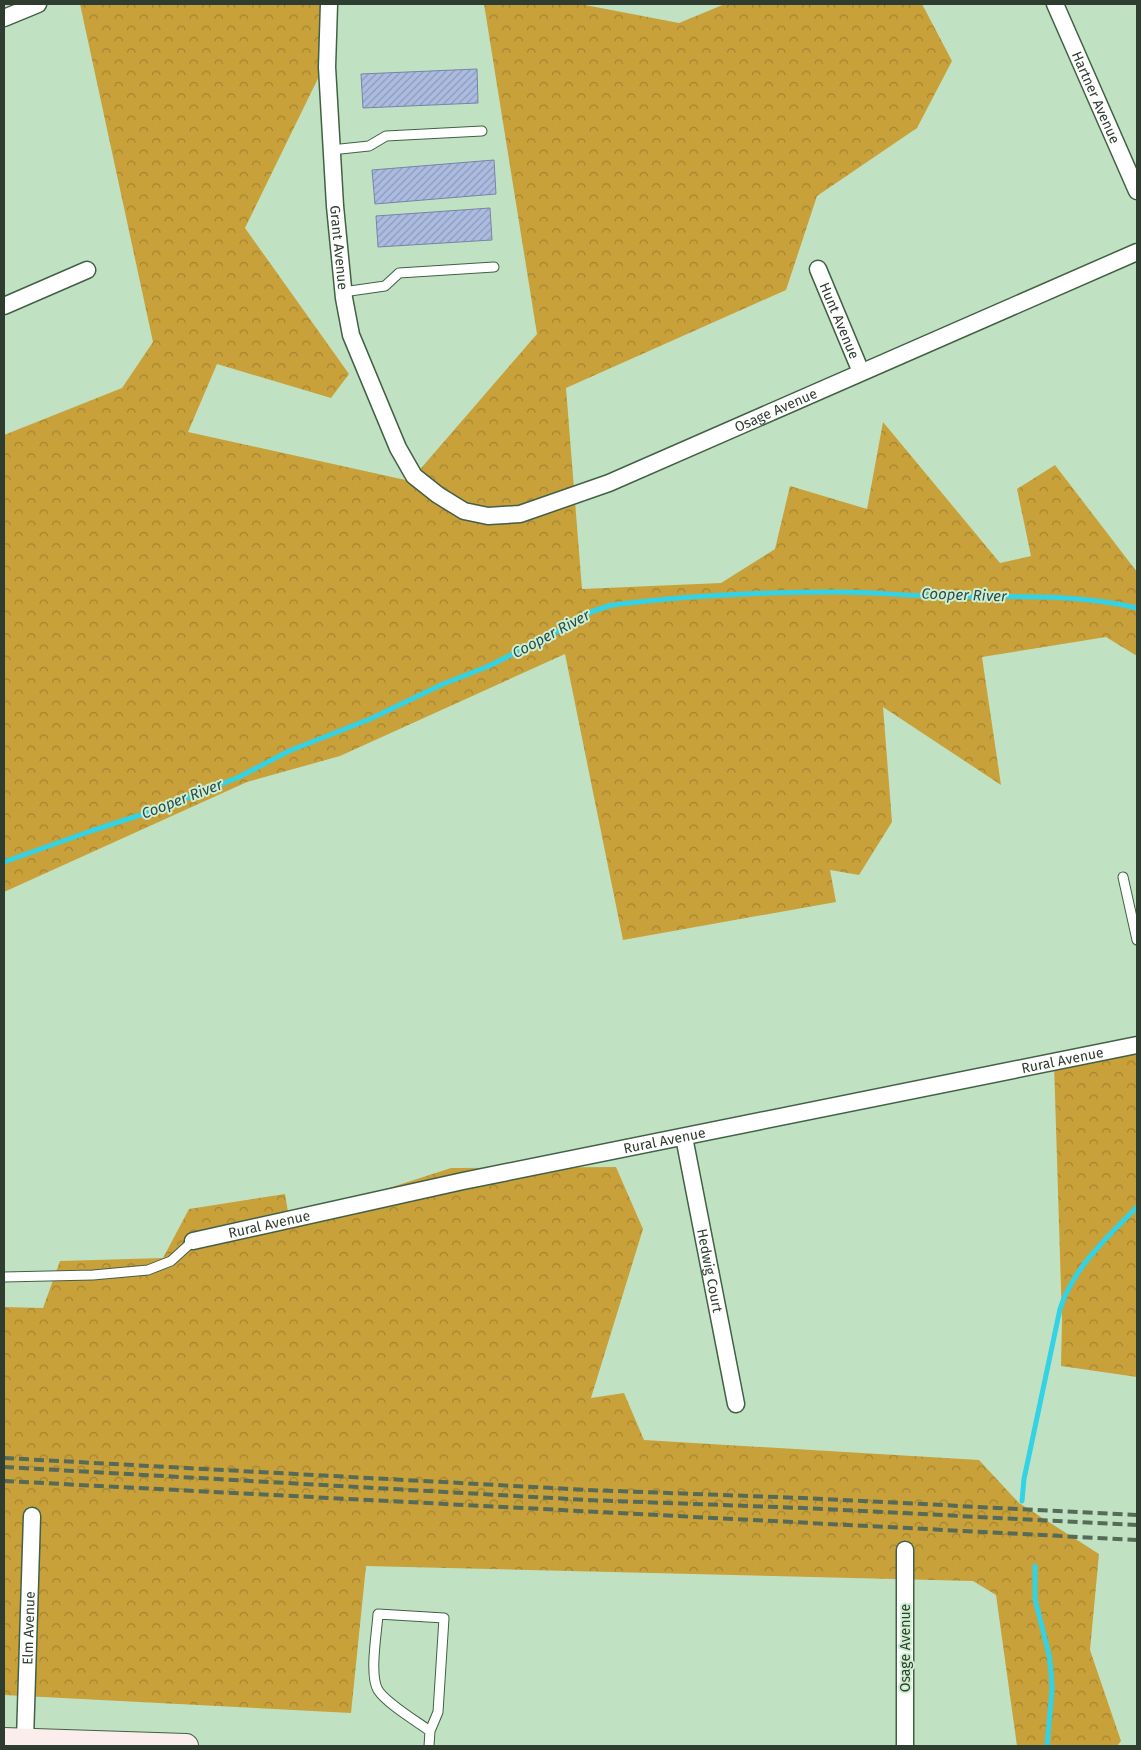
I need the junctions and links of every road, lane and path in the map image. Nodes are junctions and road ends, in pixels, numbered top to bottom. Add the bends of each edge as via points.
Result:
1 (38, 4) edge
2 (329, 4) edge
3 (1056, 4) edge
4 (4, 18) edge
5 (482, 131) dead end
6 (331, 150) junction
7 (1137, 191) edge
8 (1137, 252) edge
9 (494, 267) dead end
10 (818, 269) dead end
11 (87, 270) dead end
12 (343, 292) junction
13 (4, 306) edge
14 (861, 372) junction
15 (414, 476) joint
16 (1123, 877) dead end
17 (1137, 940) edge
18 (1137, 1045) edge
19 (684, 1137) junction
20 (193, 1240) joint
21 (4, 1277) edge
22 (736, 1404) dead end
23 (32, 1516) dead end
24 (905, 1550) dead end
25 (430, 1731) junction
26 (14, 1740) edge
27 (186, 1746) edge
28 (429, 1746) edge
29 (905, 1746) edge

1 - 4 street
2 - 6 street, Grant Avenue via 327,68
3 - 7 street, Hartner Avenue
5 - 6 lane via 386,136 369,146
6 - 12 street, Grant Avenue
8 - 14 street, Osage Avenue
9 - 12 lane via 399,272 384,286
10 - 14 street, Hunt Avenue
11 - 13 street
12 - 15 street, Grant Avenue via 351,335 398,448
14 - 15 street, Osage Avenue via 608,483 520,514 488,516 464,511
16 - 17 lane
18 - 19 street, Rural Avenue
19 - 20 street, Rural Avenue
19 - 22 street, Hedwig Court
20 - 21 lane via 171,1261 148,1270
23 - 26 street, Elm Avenue
24 - 29 street, Osage Avenue
25 - 25 lane via 438,1712 444,1618 378,1614 373,1676 378,1690 385,1699
25 - 28 lane
26 - 27 main road

